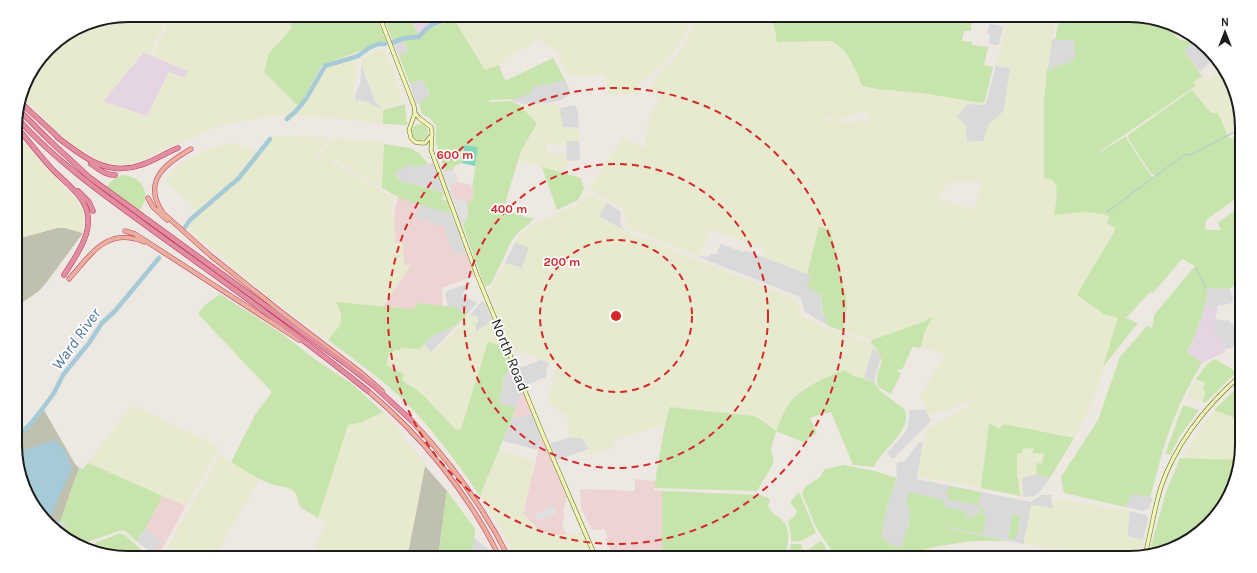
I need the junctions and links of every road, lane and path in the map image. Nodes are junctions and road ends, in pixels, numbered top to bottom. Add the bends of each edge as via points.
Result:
1 (382, 22) edge
2 (24, 106) edge
3 (415, 113) junction
4 (23, 114) edge
5 (423, 121) junction
6 (22, 123) edge
7 (412, 124) junction
8 (22, 133) edge
9 (431, 136) junction
10 (57, 137) junction
11 (421, 143) junction
12 (178, 148) dead end
13 (191, 149) dead end
14 (431, 150) junction
15 (48, 163) junction
16 (116, 175) dead end
17 (148, 198) dead end
18 (93, 211) dead end
19 (125, 231) dead end
20 (162, 252) junction
21 (211, 256) junction
22 (64, 275) dead end
23 (69, 279) dead end
24 (1235, 380) edge
25 (368, 391) junction
26 (412, 421) junction
27 (1146, 550) edge
28 (496, 551) edge
29 (505, 551) edge
30 (593, 551) edge

1 - 3 main road
2 - 10 highway
3 - 5 main road
3 - 7 main road
4 - 26 highway via 89,177 351,368
5 - 7 main road
5 - 9 main road via 431,127
6 - 25 highway via 82,178 318,351
7 - 11 main road via 409,130 411,138
8 - 15 highway
9 - 11 main road via 429,140
9 - 14 main road, North Road
10 - 12 highway via 96,164 116,168 136,167
10 - 16 highway via 103,172
11 - 14 main road
13 - 21 highway via 171,161 162,170 156,185 156,200 167,217
14 - 30 main road, North Road via 479,280
15 - 18 highway via 84,196
15 - 22 highway via 80,197 88,219 87,235
17 - 21 highway via 157,212
19 - 20 highway via 135,234
20 - 23 highway via 137,239 115,239 94,249
20 - 25 highway via 302,342
21 - 26 highway via 379,387
24 - 27 main road via 1201,415 1176,454 1162,486
25 - 28 highway via 417,438 447,474
26 - 29 highway via 461,480

